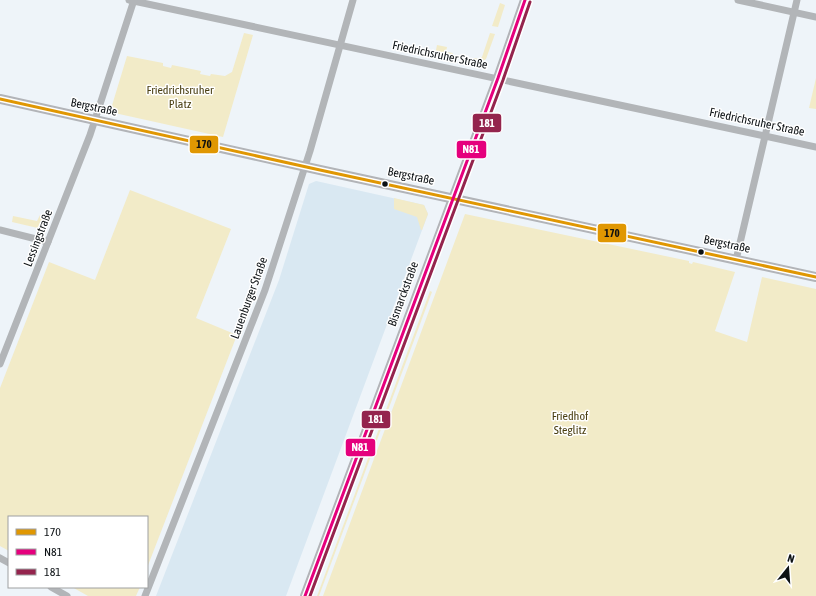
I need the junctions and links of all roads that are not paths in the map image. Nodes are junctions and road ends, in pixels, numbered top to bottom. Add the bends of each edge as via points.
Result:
1 (132, 0) edge
2 (353, 0) edge
3 (525, 0) edge
4 (738, 0) edge
5 (797, 0) edge
6 (794, 12) junction
7 (816, 17) edge
8 (340, 44) junction
9 (498, 78) junction
10 (0, 99) edge
11 (95, 120) junction
12 (765, 136) junction
13 (816, 147) edge
14 (305, 167) junction
15 (452, 198) junction
16 (0, 230) edge
17 (48, 242) junction
18 (736, 260) junction
19 (816, 277) edge
20 (0, 364) edge
21 (53, 588) edge
22 (67, 596) edge
23 (146, 596) edge
24 (305, 596) edge

1 - 8 street, Friedrichsruher Straße
1 - 11 street, Lessingstraße
2 - 8 street, Lauenburger Straße
3 - 9 street, Bismarckstraße
4 - 6 street
5 - 6 street
6 - 7 street
6 - 12 street
8 - 9 street, Friedrichsruher Straße
8 - 14 street, Lauenburger Straße
9 - 12 street, Friedrichsruher Straße
9 - 15 street, Bismarckstraße
10 - 11 street, Bergstraße
11 - 14 street, Bergstraße
11 - 17 street, Lessingstraße
12 - 13 street, Friedrichsruher Straße
12 - 18 street
14 - 15 street, Bergstraße
14 - 23 street, Lauenburger Straße via 265,290
15 - 18 street, Bergstraße
15 - 24 street, Bismarckstraße
16 - 17 street
17 - 20 street, Lessingstraße
18 - 19 street, Bergstraße
21 - 22 street

